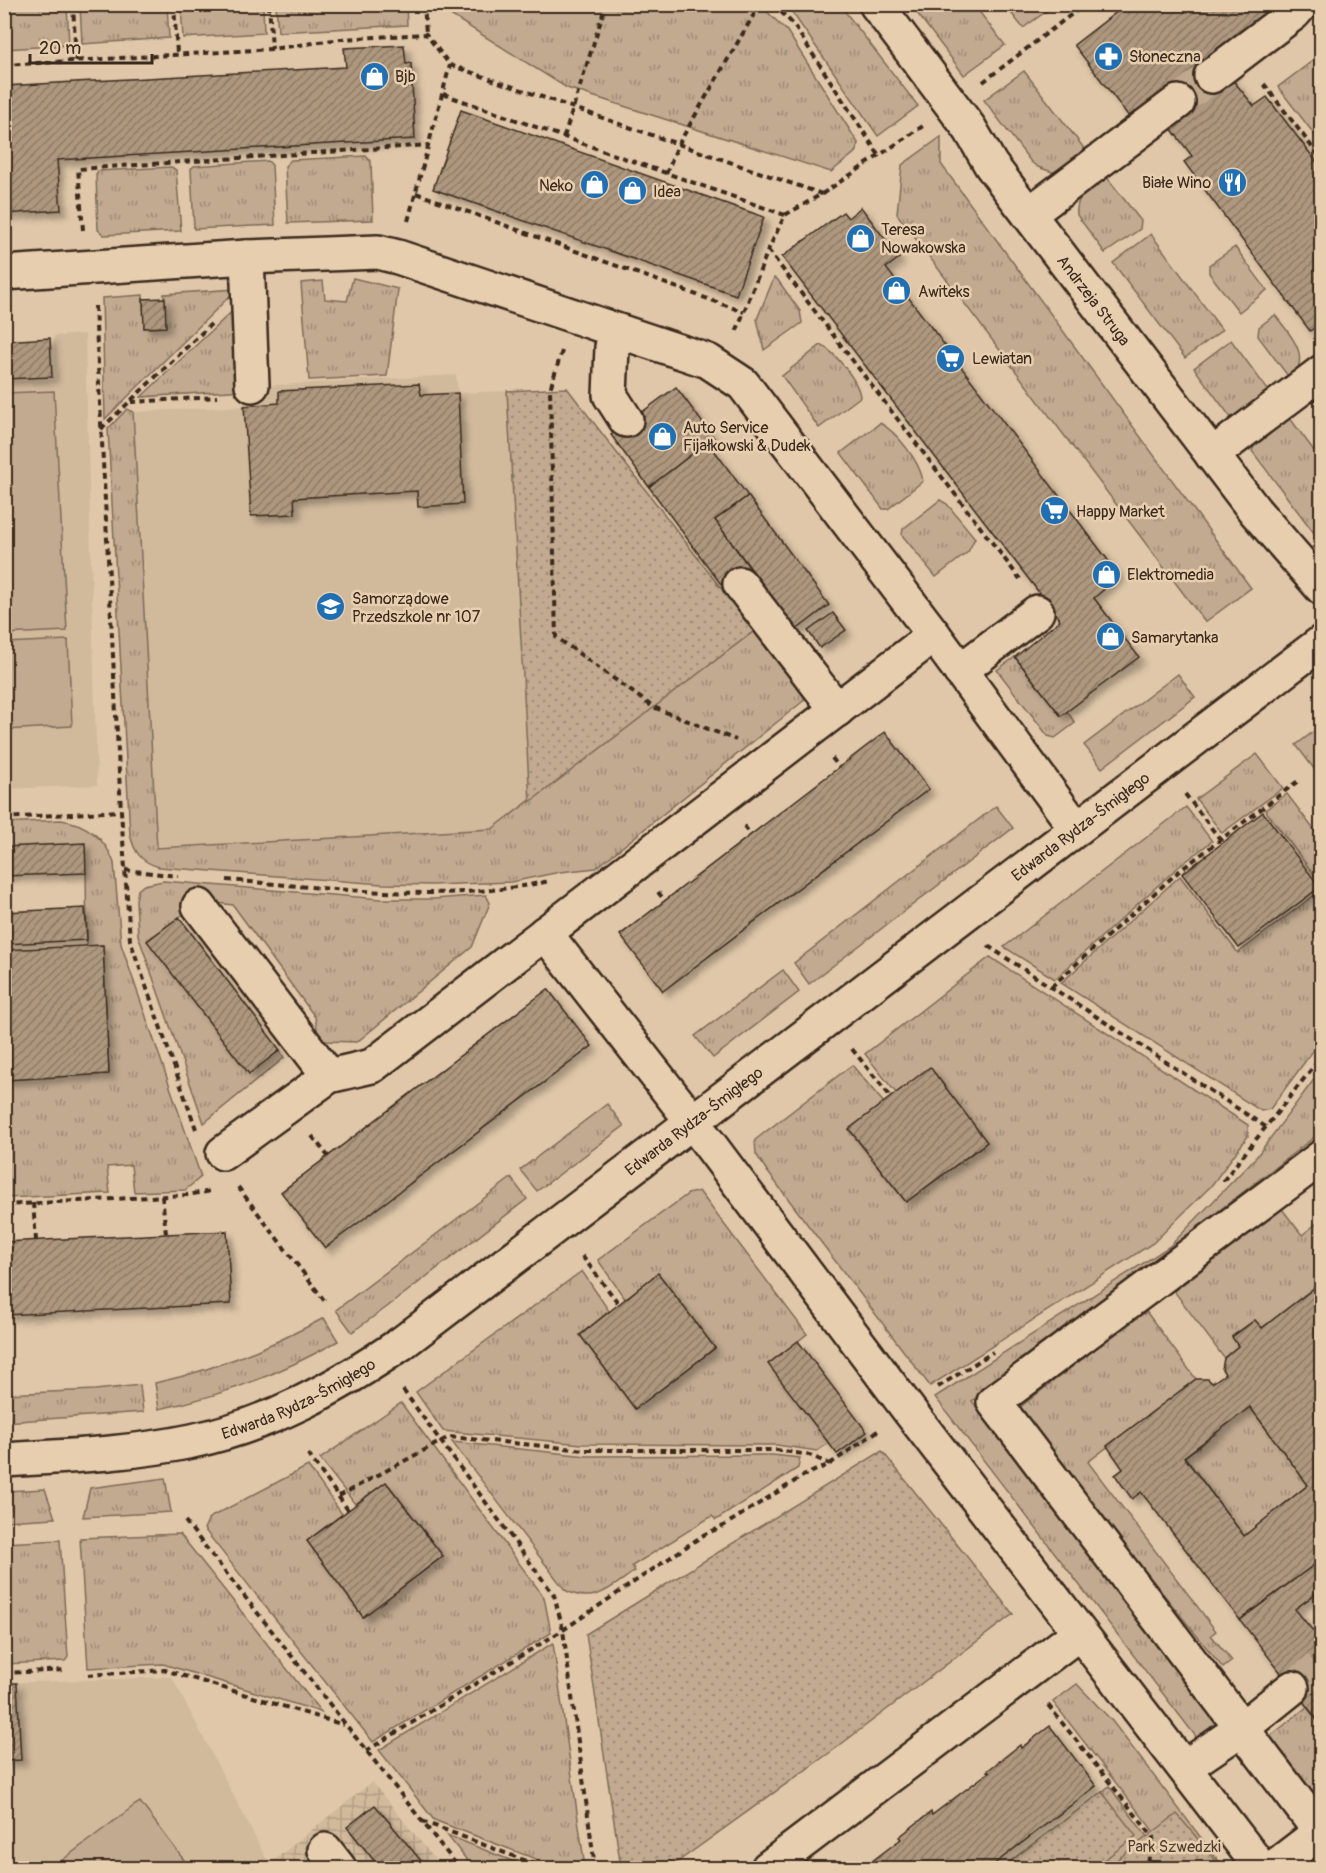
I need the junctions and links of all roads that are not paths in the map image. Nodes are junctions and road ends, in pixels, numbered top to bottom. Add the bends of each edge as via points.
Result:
1 (876, 4) edge
2 (1302, 4) edge
3 (1312, 4) edge
4 (1322, 23) edge
5 (1211, 76) tunnel mouth
6 (1178, 102) tunnel mouth
7 (1029, 214) junction
8 (4, 273) edge
9 (247, 273) junction
10 (617, 331) junction
11 (1322, 372) edge
12 (252, 385) dead end
13 (626, 420) dead end
14 (1212, 455) junction
15 (740, 584) dead end
16 (1322, 588) edge
17 (1037, 612) road end
18 (934, 636) junction
19 (1322, 642) edge
20 (960, 671) junction
21 (837, 710) junction
22 (1076, 828) junction
23 (199, 906) dead end
24 (545, 933) junction
25 (329, 1076) junction
26 (692, 1121) junction
27 (211, 1144) road end
28 (1322, 1157) edge
29 (4, 1460) edge
30 (1079, 1633) junction
31 (1292, 1688) tunnel mouth
32 (1241, 1729) junction
33 (1185, 1767) junction
34 (1321, 1833) edge
35 (768, 1869) edge
36 (1261, 1869) edge
37 (1273, 1869) edge

1 - 7 street, Andrzeja Struga
2 - 5 street
3 - 4 street
6 - 7 street
7 - 14 street, Andrzeja Struga
8 - 9 street
9 - 10 street via 360,252 390,254
9 - 12 street
10 - 13 street via 612,347 610,395
10 - 18 street via 708,361 743,384
11 - 14 street
14 - 16 street, Andrzeja Struga
15 - 21 street
17 - 20 street
18 - 20 street
18 - 21 street
19 - 22 street, Edwarda Rydza-Śmigłego
20 - 22 street
21 - 24 street
22 - 26 street, Edwarda Rydza-Śmigłego
23 - 25 street
24 - 25 street via 372,1066
24 - 26 street
25 - 27 street
26 - 29 street, Edwarda Rydza-Śmigłego via 402,1343 325,1391 271,1417 193,1441 117,1452
26 - 30 street
28 - 32 street via 994,1402
30 - 33 street
30 - 35 street
31 - 32 street
32 - 33 street
32 - 34 street
33 - 36 street
34 - 37 street

